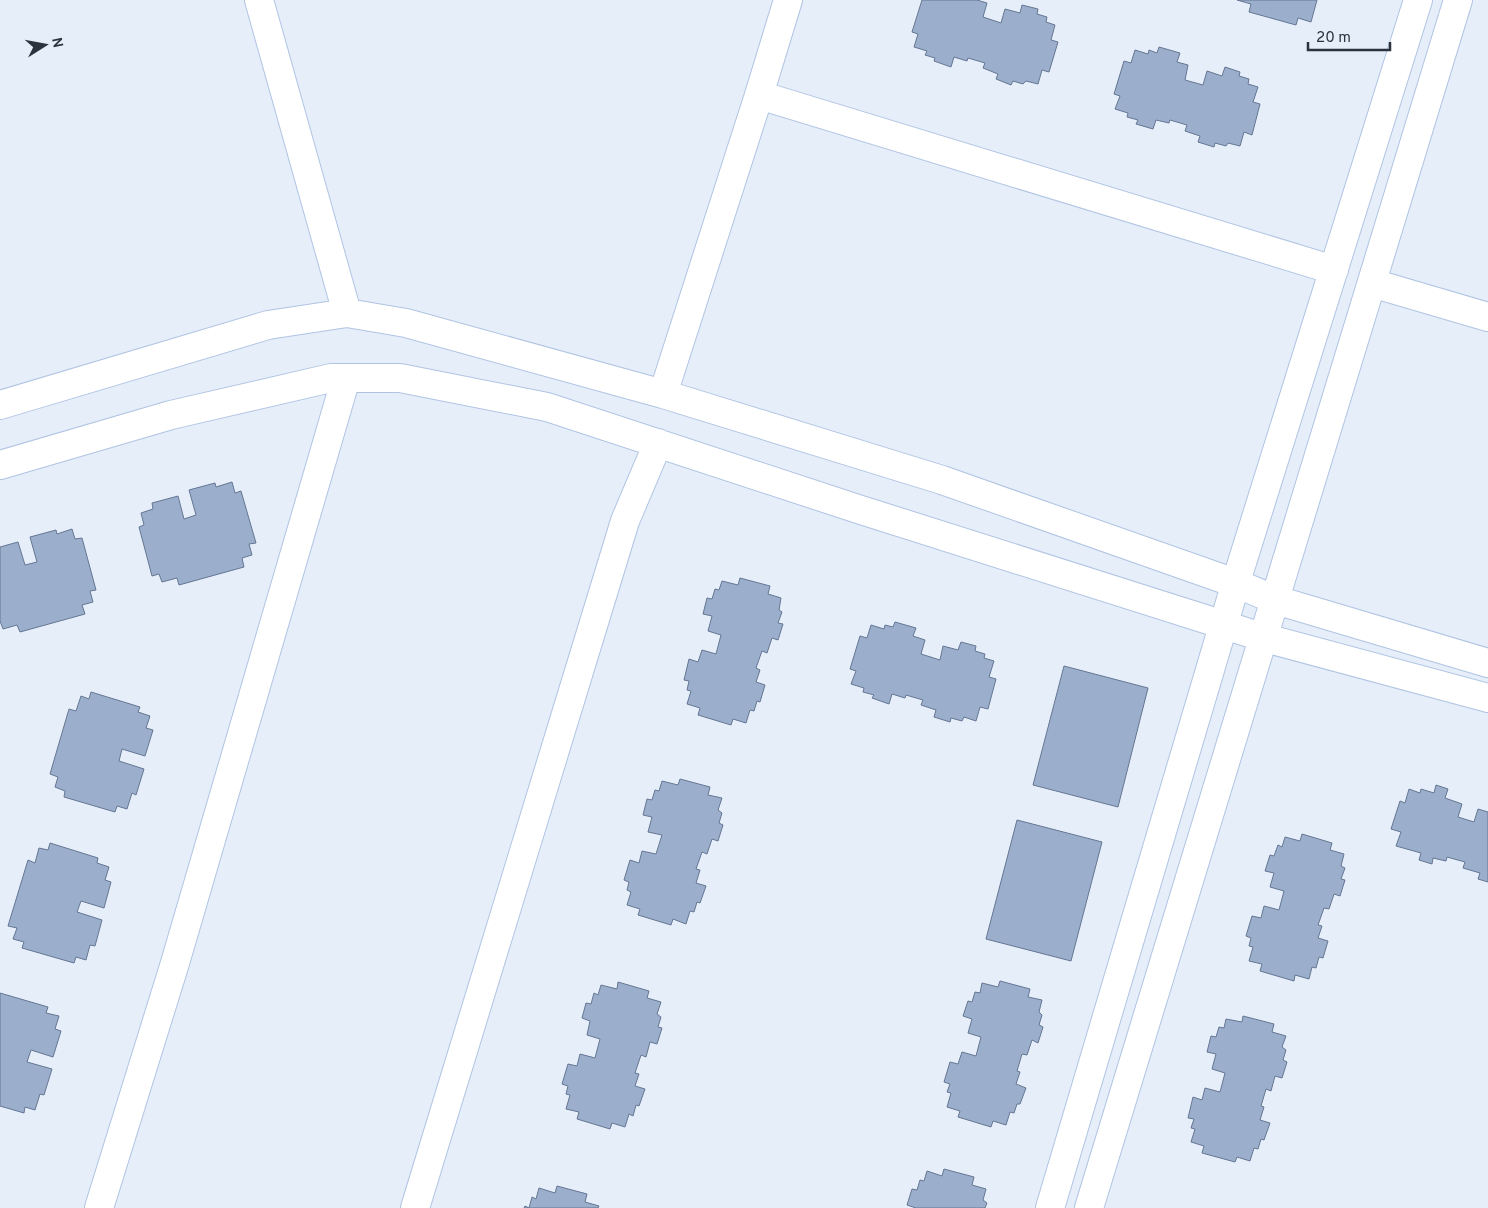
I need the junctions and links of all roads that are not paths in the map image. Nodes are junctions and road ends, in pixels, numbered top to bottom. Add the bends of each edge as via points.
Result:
1 (259, 0) edge
2 (788, 0) edge
3 (1418, 0) edge
4 (1458, 0) edge
5 (759, 95) junction
6 (1334, 270) junction
7 (1372, 283) junction
8 (347, 313) junction
9 (1488, 317) edge
10 (346, 378) junction
11 (663, 394) junction
12 (0, 405) edge
13 (658, 443) junction
14 (0, 464) edge
15 (1235, 583) junction
16 (1276, 600) junction
17 (1223, 624) junction
18 (1264, 638) junction
19 (1488, 663) edge
20 (1488, 698) edge
21 (99, 1208) edge
22 (415, 1208) edge
23 (1050, 1208) edge
24 (1089, 1208) edge

1 - 8 street
2 - 5 street
3 - 6 street
4 - 7 street
5 - 6 street
5 - 11 street
6 - 15 street
7 - 9 street
7 - 16 street
8 - 11 street via 406,323
8 - 12 street via 268,325
10 - 13 street via 400,378 547,407
10 - 14 street via 331,378 171,415
10 - 21 street via 178,954
11 - 15 street via 942,480
13 - 17 street
13 - 22 street via 625,521
15 - 16 street
15 - 17 street
16 - 18 street
16 - 19 street
17 - 18 street
17 - 23 street
18 - 20 street
18 - 24 street

